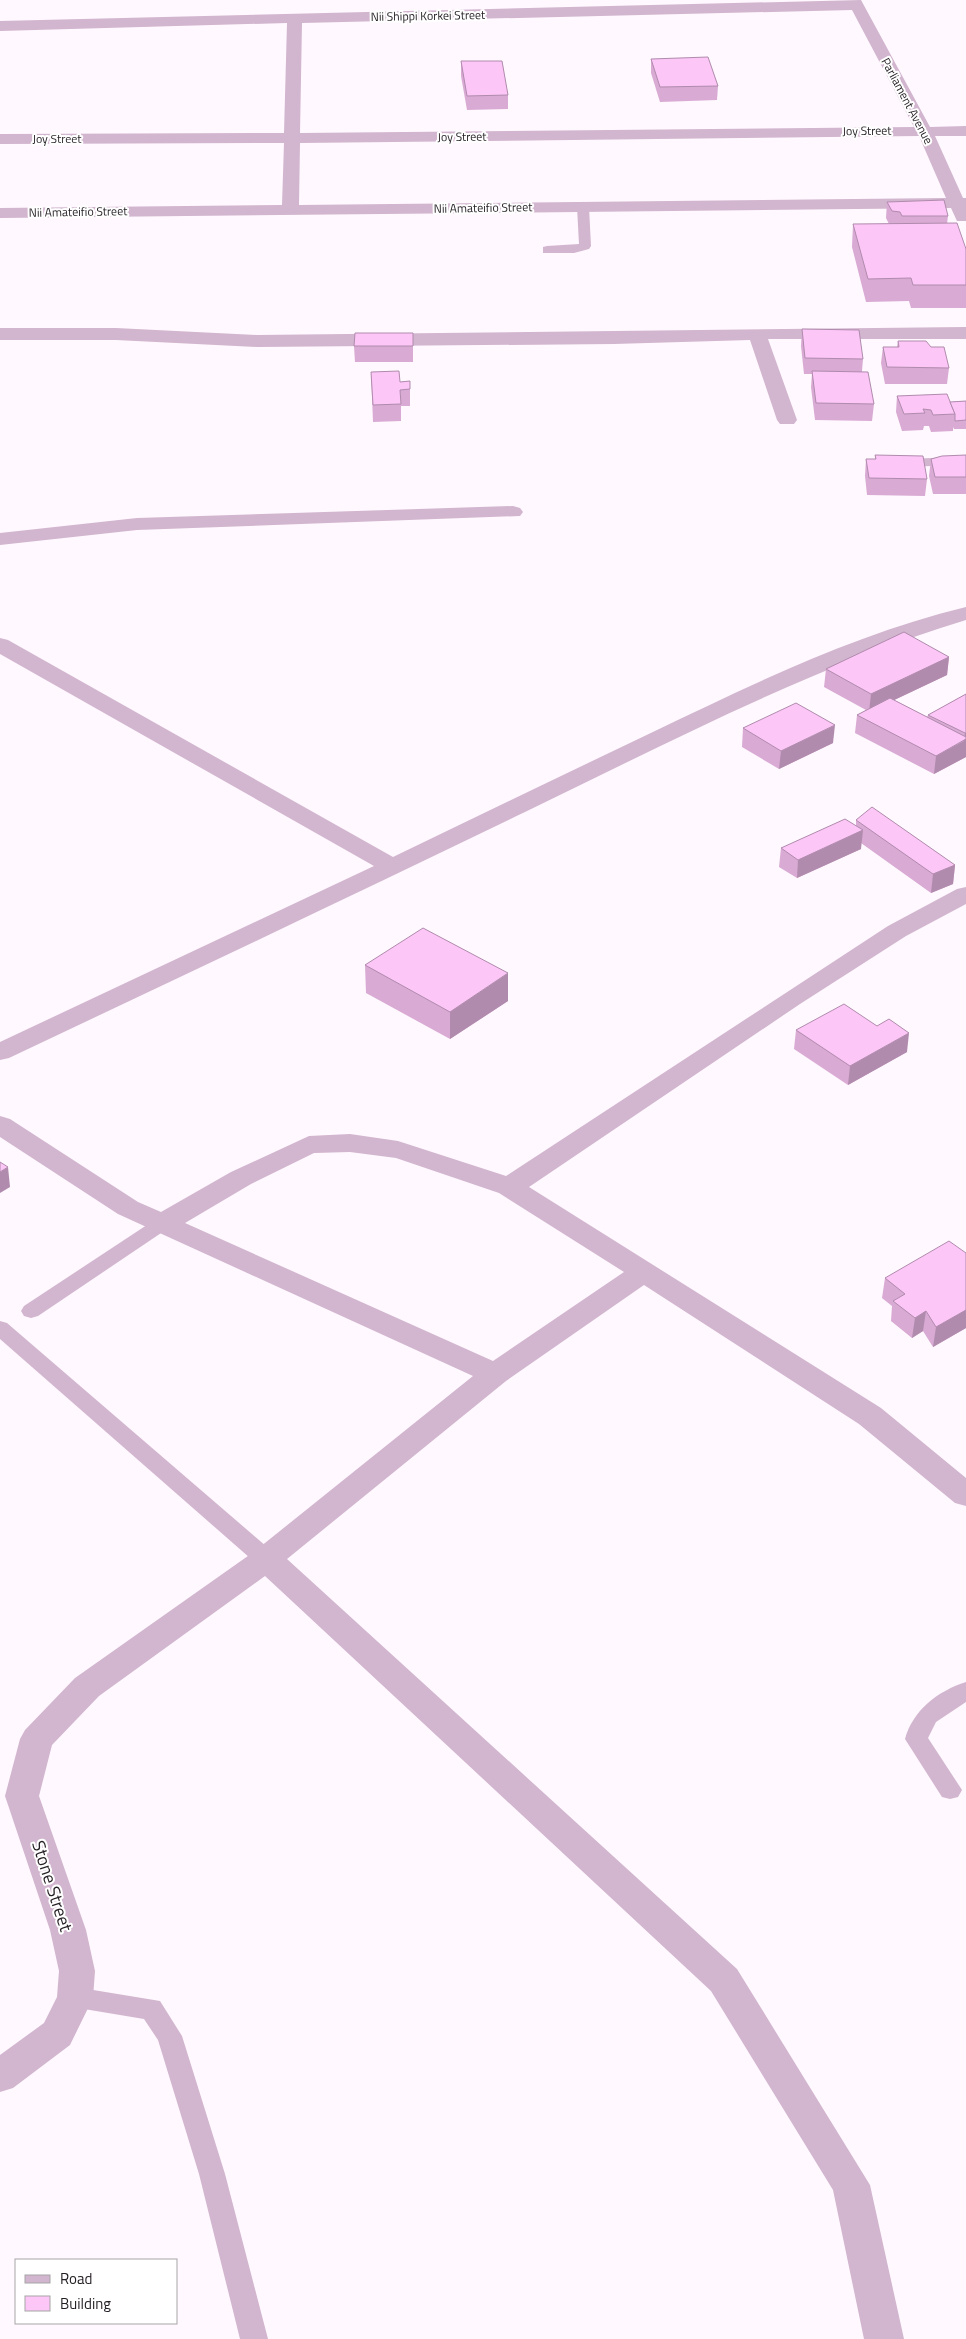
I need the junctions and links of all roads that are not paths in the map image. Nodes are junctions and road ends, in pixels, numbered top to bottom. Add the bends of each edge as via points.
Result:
1 (855, 3) edge
2 (531, 7) edge
3 (295, 19) junction
4 (0, 26) edge
5 (924, 130) junction
6 (966, 130) edge
7 (292, 138) junction
8 (0, 139) edge
9 (961, 203) edge
10 (583, 207) junction
11 (290, 210) junction
12 (0, 213) edge
13 (966, 222) edge
14 (547, 250) dead end
15 (0, 334) edge
16 (757, 334) junction
17 (966, 334) edge
18 (787, 420) dead end
19 (966, 462) edge
20 (887, 463) edge
21 (513, 512) dead end
22 (0, 539) edge
23 (966, 613) edge
24 (0, 645) edge
25 (393, 867) junction
26 (965, 895) edge
27 (0, 1052) edge
28 (0, 1125) edge
29 (509, 1187) junction
30 (163, 1223) junction
31 (644, 1272) junction
32 (31, 1311) dead end
33 (0, 1328) edge
34 (494, 1374) junction
35 (966, 1494) edge
36 (266, 1559) junction
37 (966, 1691) edge
38 (950, 1790) dead end
39 (75, 1998) junction
40 (0, 2076) edge
41 (254, 2339) edge
42 (884, 2339) edge

1 - 2 street, Nii Shippi Korkei Street
1 - 5 street, Parliament Avenue
2 - 3 street, Nii Shippi Korkei Street
3 - 4 street, Nii Shippi Korkei Street
3 - 7 street
5 - 6 street, Joy Street
5 - 7 street, Joy Street
5 - 9 street, Parliament Avenue
7 - 8 street, Joy Street
7 - 11 street
9 - 10 street, Nii Amateifio Street
9 - 13 street, Parliament Avenue
10 - 11 street, Nii Amateifio Street
10 - 14 lane via 585,246
11 - 12 street, Nii Amateifio Street
15 - 16 street via 116,334 257,341
16 - 17 street
16 - 18 street
19 - 20 lane
21 - 22 street via 136,524
23 - 25 street via 916,627 790,676
24 - 25 street
25 - 27 street
26 - 29 street via 898,931 808,988
28 - 30 street via 128,1208
29 - 30 street via 398,1150 350,1143 309,1145 241,1178
29 - 31 street
30 - 32 lane
30 - 34 street
31 - 34 street, Stone Street
31 - 35 street via 870,1416
33 - 36 lane
34 - 36 street, Stone Street
36 - 39 street, Stone Street via 87,1687 37,1739 22,1796 68,1930 78,1971
36 - 42 street via 724,1980 851,2185
37 - 38 lane via 925,1717 918,1727 916,1739
39 - 40 street, Stone Street via 57,2034
39 - 41 lane via 151,2010 169,2036 212,2174

